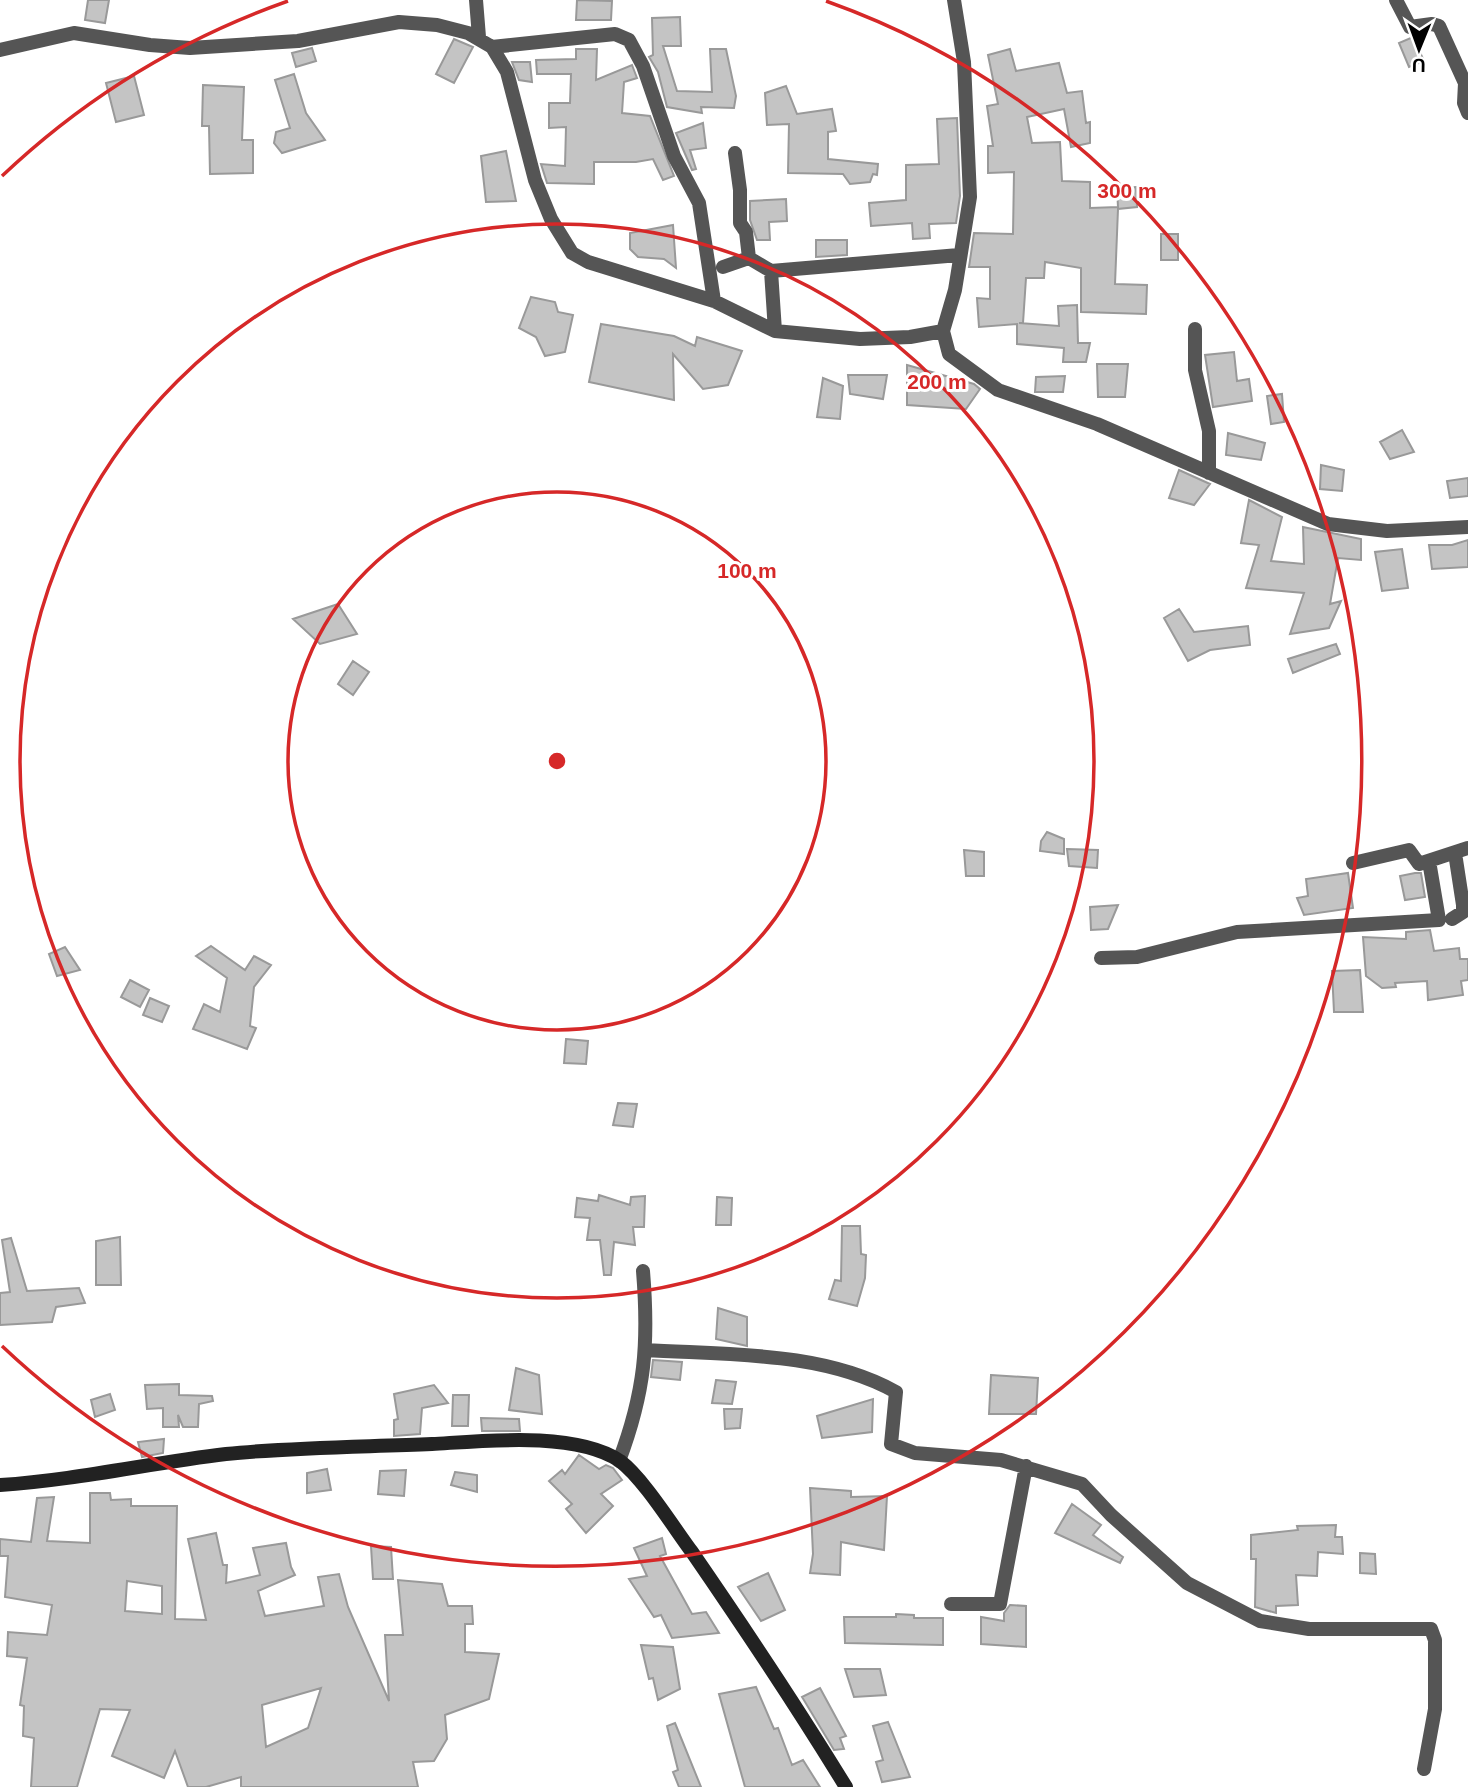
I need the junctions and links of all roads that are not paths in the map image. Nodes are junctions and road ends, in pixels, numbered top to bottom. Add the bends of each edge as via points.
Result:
1 (476, 0) edge
2 (954, 0) edge
3 (1395, 0) edge
4 (479, 37) junction
5 (492, 47) junction
6 (0, 50) edge
7 (1468, 113) edge
8 (735, 153) dead end
9 (959, 255) junction
10 (749, 258) junction
11 (723, 267) dead end
12 (771, 271) junction
13 (714, 301) junction
14 (1195, 329) dead end
15 (775, 331) junction
16 (943, 331) junction
17 (1209, 473) junction
18 (1468, 527) edge
19 (1461, 851) edge
20 (1429, 862) junction
21 (1353, 863) dead end
22 (1452, 919) dead end
23 (1101, 958) dead end
24 (643, 1271) dead end
25 (646, 1350) junction
26 (620, 1461) junction
27 (1026, 1466) junction
28 (0, 1485) edge
29 (951, 1604) dead end
30 (1424, 1769) dead end
31 (846, 1787) edge

1 - 4 street
2 - 9 street via 964,62 970,197
3 - 7 street via 1410,27 1439,26 1465,83
4 - 5 street
4 - 6 street via 437,25 388,23 326,37 190,48 74,33
5 - 13 street via 514,90 535,180 572,253
5 - 13 street via 615,34 629,40 643,66 674,156 701,209
8 - 10 street via 740,223 746,232
9 - 12 street
9 - 16 street
10 - 11 street
10 - 12 street
12 - 15 street
13 - 15 street
14 - 17 street via 1195,370 1209,431
15 - 16 street via 860,339
16 - 17 street via 949,354 998,390 1097,424
17 - 18 street via 1328,524 1387,531
19 - 20 street
19 - 22 street via 1463,912
20 - 21 street via 1418,864 1409,849
20 - 23 street via 1439,920 1231,932 1137,957
24 - 25 street
25 - 26 street via 642,1389
25 - 27 street via 753,1357 862,1376 896,1392 894,1448
26 - 28 street via 579,1446 482,1441 230,1454
26 - 31 street via 687,1545
27 - 29 street via 1000,1604
27 - 30 street via 1083,1484 1187,1583 1260,1621 1309,1629 1434,1631 1435,1709

